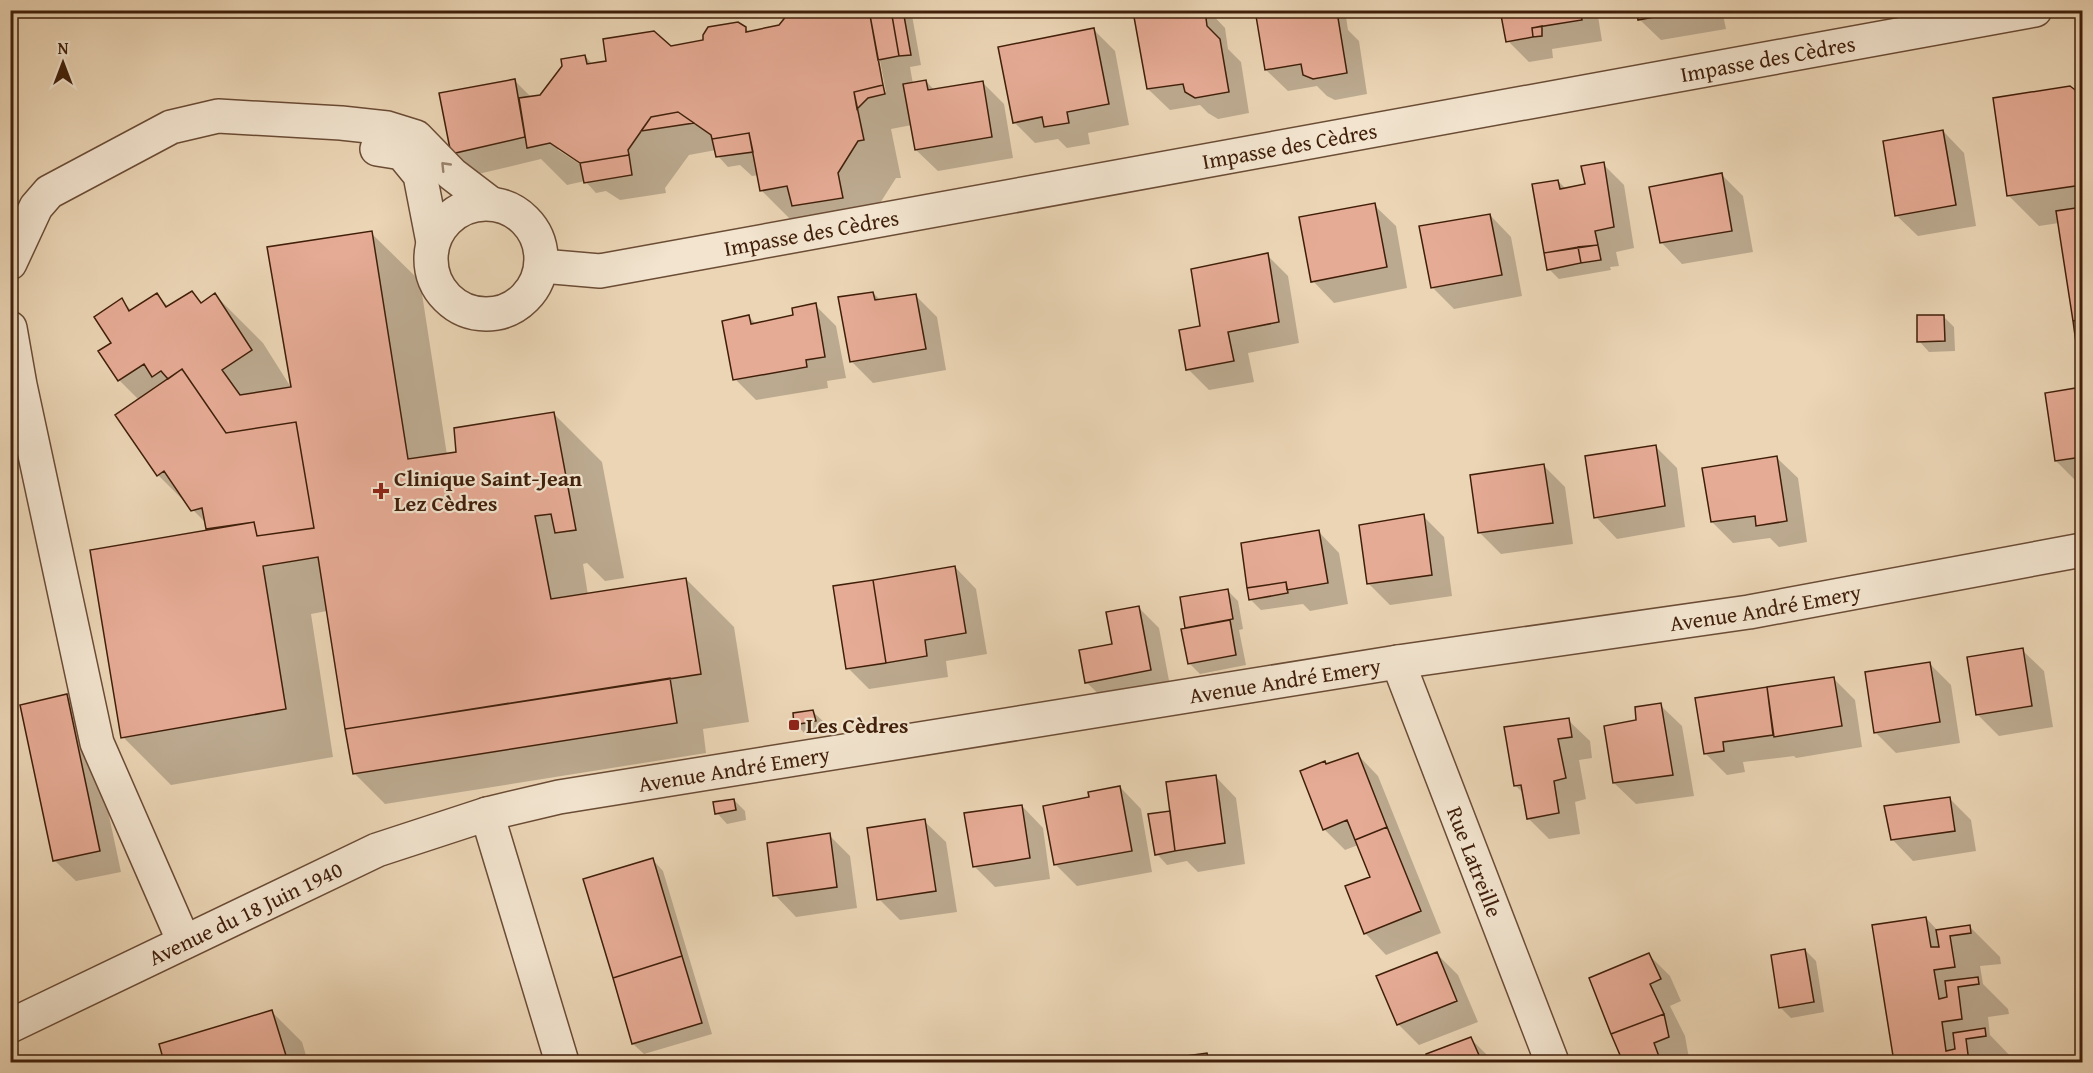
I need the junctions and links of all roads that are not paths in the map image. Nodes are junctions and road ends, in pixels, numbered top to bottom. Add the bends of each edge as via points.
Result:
1 (2035, 10) edge
2 (276, 118) junction
3 (490, 203) junction
4 (433, 242) junction
5 (10, 262) edge
6 (542, 266) junction
7 (10, 328) edge
8 (2082, 550) edge
9 (1398, 662) junction
10 (487, 814) junction
11 (184, 942) junction
12 (10, 1026) edge
13 (562, 1062) edge
14 (1552, 1062) edge

1 - 6 street, Impasse des Cèdres via 600,271
3 -> 2 street via 452,174 416,137 387,128
2 - 4 street via 325,141 402,153 420,175
2 - 5 street via 218,116 171,127 49,192 36,207
3 - 4 street via 455,213 442,225
3 - 6 street via 523,217 535,231
4 - 6 street via 430,261 443,295 474,314 493,314 526,299
7 - 11 street via 97,743
8 - 9 street, Avenue André Emery via 1749,612
9 - 10 street, Avenue André Emery via 559,797
9 - 14 street, Rue Latreille
10 - 11 street, Avenue du 18 Juin 1940 via 376,850
10 - 13 street
11 - 12 street, Avenue du 18 Juin 1940

